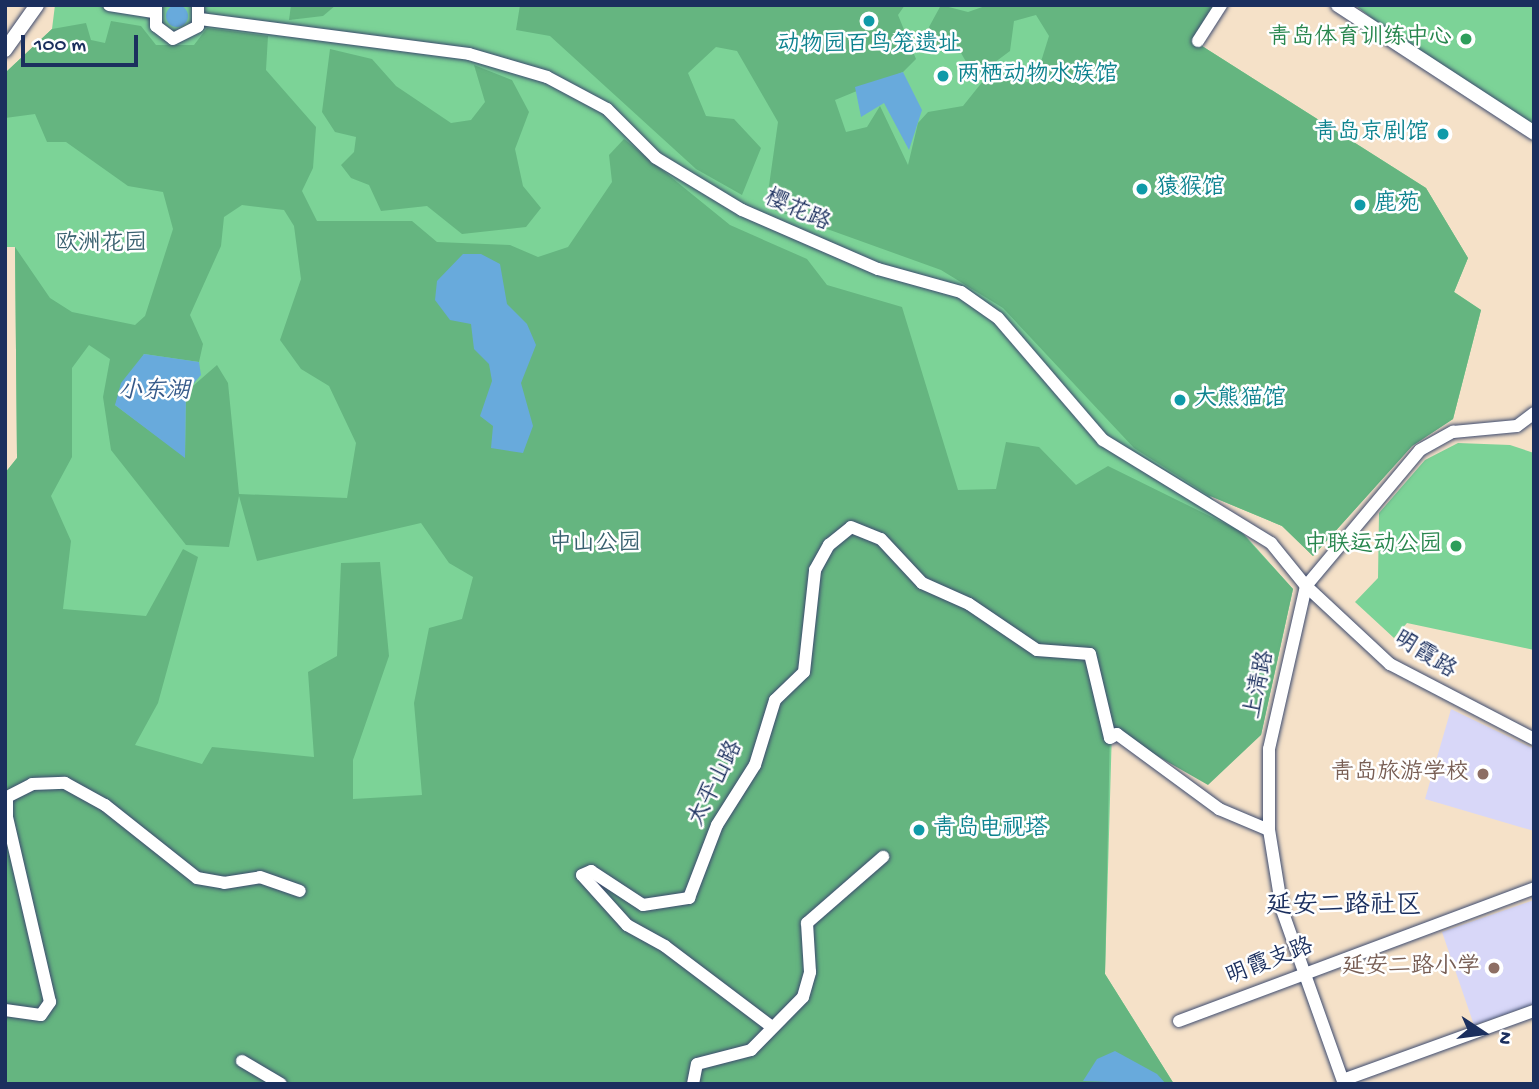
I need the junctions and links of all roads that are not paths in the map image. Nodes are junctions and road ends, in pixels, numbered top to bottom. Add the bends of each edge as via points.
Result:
1 (37, 5) edge
2 (109, 5) edge
3 (198, 5) edge
4 (1220, 5) edge
5 (1338, 5) edge
6 (155, 8) edge
7 (200, 19) junction
8 (1198, 41) dead end
9 (5, 50) edge
10 (1534, 133) edge
11 (1534, 413) edge
12 (1306, 586) junction
13 (1534, 739) edge
14 (1269, 830) junction
15 (883, 856) dead end
16 (1534, 888) edge
17 (300, 891) dead end
18 (1304, 971) junction
19 (5, 1010) edge
20 (1534, 1012) edge
21 (1180, 1021) dead end
22 (772, 1027) junction
23 (242, 1061) dead end
24 (1343, 1082) edge
25 (281, 1084) edge
26 (693, 1084) edge

1 - 9 main road
2 - 6 street
3 - 7 street
4 - 8 street
5 - 10 main road
6 - 7 street via 156,26 173,39 188,37
7 - 12 street, 樱花路 via 469,54 581,93 656,158 742,210 816,244 981,303 1103,440 1271,543
11 - 12 street, 上清路 via 1517,426 1453,432 1420,450
12 - 13 street, 明霞路 via 1390,664
12 - 14 street, 上清路 via 1269,749
14 - 18 street, 上清路 via 1282,910
14 - 22 street, 太平山路 via 1219,809 1117,734 1111,738 1090,654 1037,650 969,604 922,583 881,540 851,527 829,545 815,570 804,672 775,700 755,765 717,825 689,898 643,905 592,871 582,875 627,925
15 - 22 street via 807,923 808,988
16 - 18 street, 明霞支路
17 - 19 street via 260,877 224,883 197,878 105,805 65,783 32,785 7,797 7,817 50,1002 41,1015
18 - 21 street, 明霞支路
18 - 24 street, 上清路
20 - 24 street
22 - 26 street via 751,1050 697,1064
23 - 25 street

